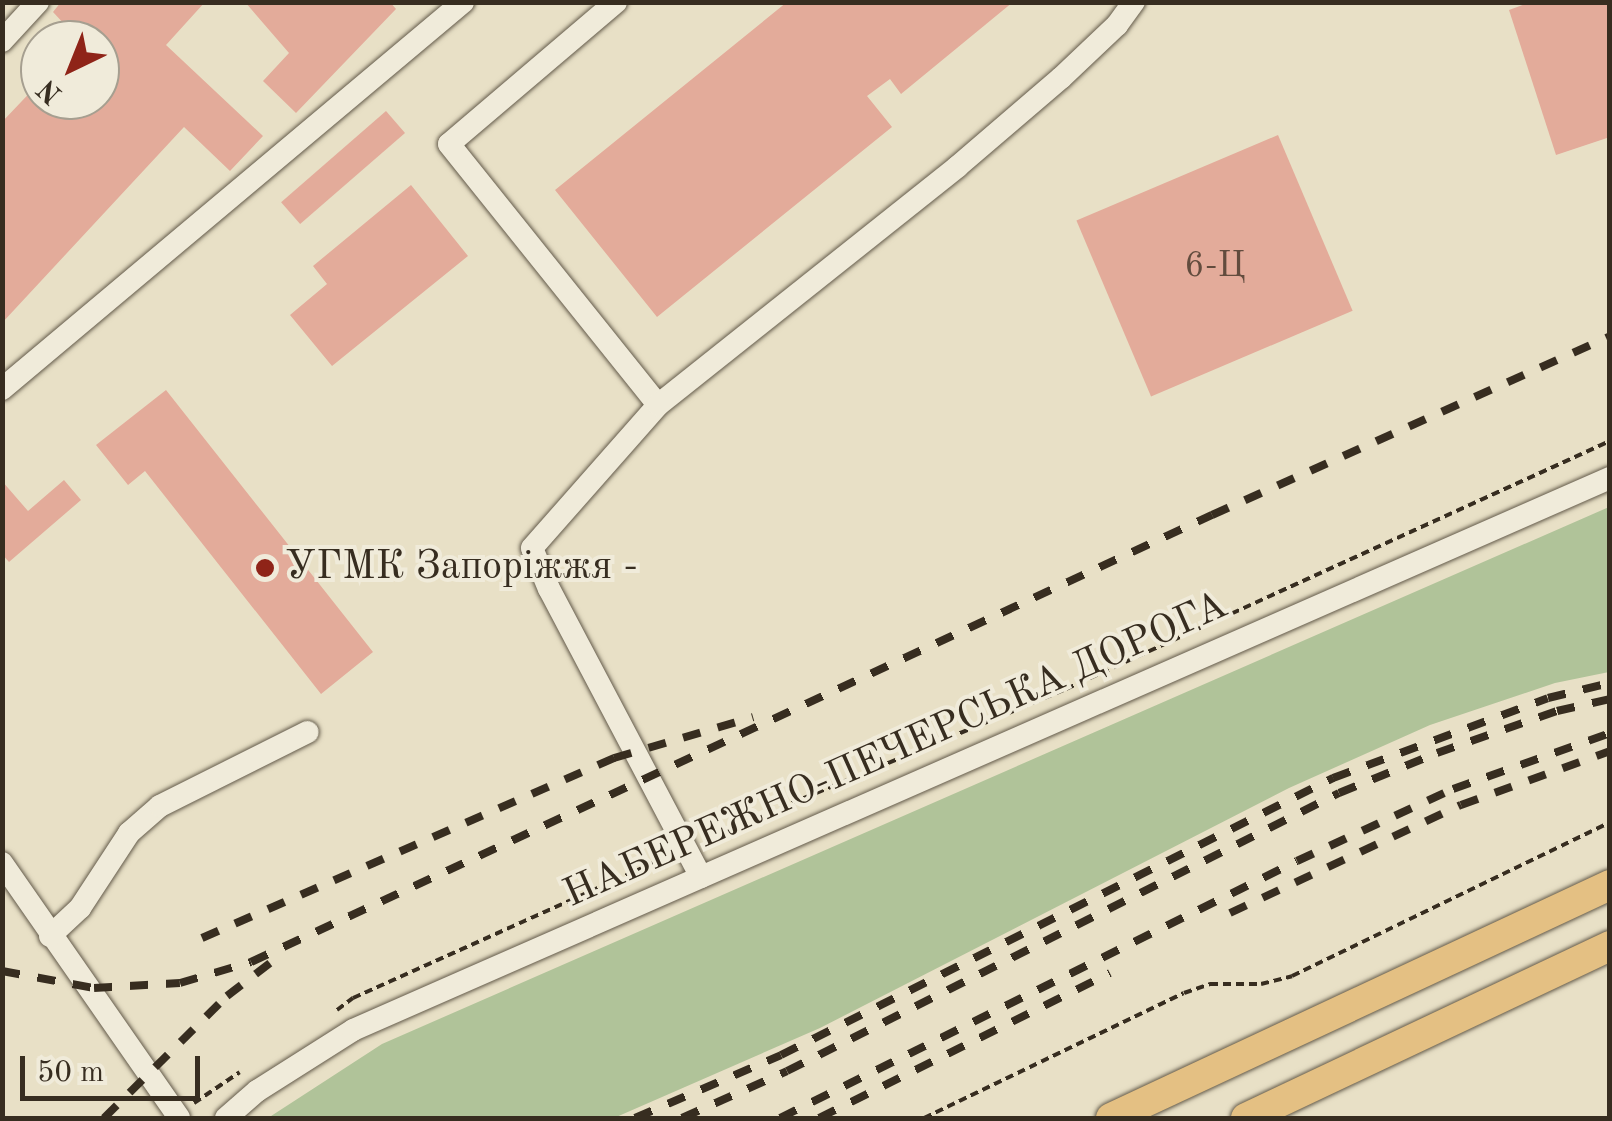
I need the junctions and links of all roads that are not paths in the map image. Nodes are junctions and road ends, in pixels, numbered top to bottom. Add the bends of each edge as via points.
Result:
1 (38, 2) edge
2 (462, 2) edge
3 (616, 2) edge
4 (1134, 2) edge
5 (2, 41) edge
6 (2, 389) edge
7 (658, 405) junction
8 (1610, 478) edge
9 (308, 732) dead end
10 (2, 863) edge
11 (701, 876) junction
12 (1610, 885) edge
13 (50, 936) junction
14 (1610, 946) edge
15 (1272, 1109) edge
16 (178, 1116) edge
17 (226, 1118) edge
18 (1112, 1118) edge
19 (1246, 1118) edge

1 - 5 street
2 - 6 street
3 - 7 street via 449,144
4 - 7 street via 1117,26 957,167
7 - 11 street via 532,548
8 - 11 street, НАБЕРЕЖНО-ПЕЧЕРСЬКА ДОРОГА
9 - 13 street via 160,806 129,833 80,908
10 - 13 street
11 - 17 street, НАБЕРЕЖНО-ПЕЧЕРСЬКА ДОРОГА via 353,1030
12 - 18 main road
13 - 16 street
14 - 15 main road
15 - 19 main road

